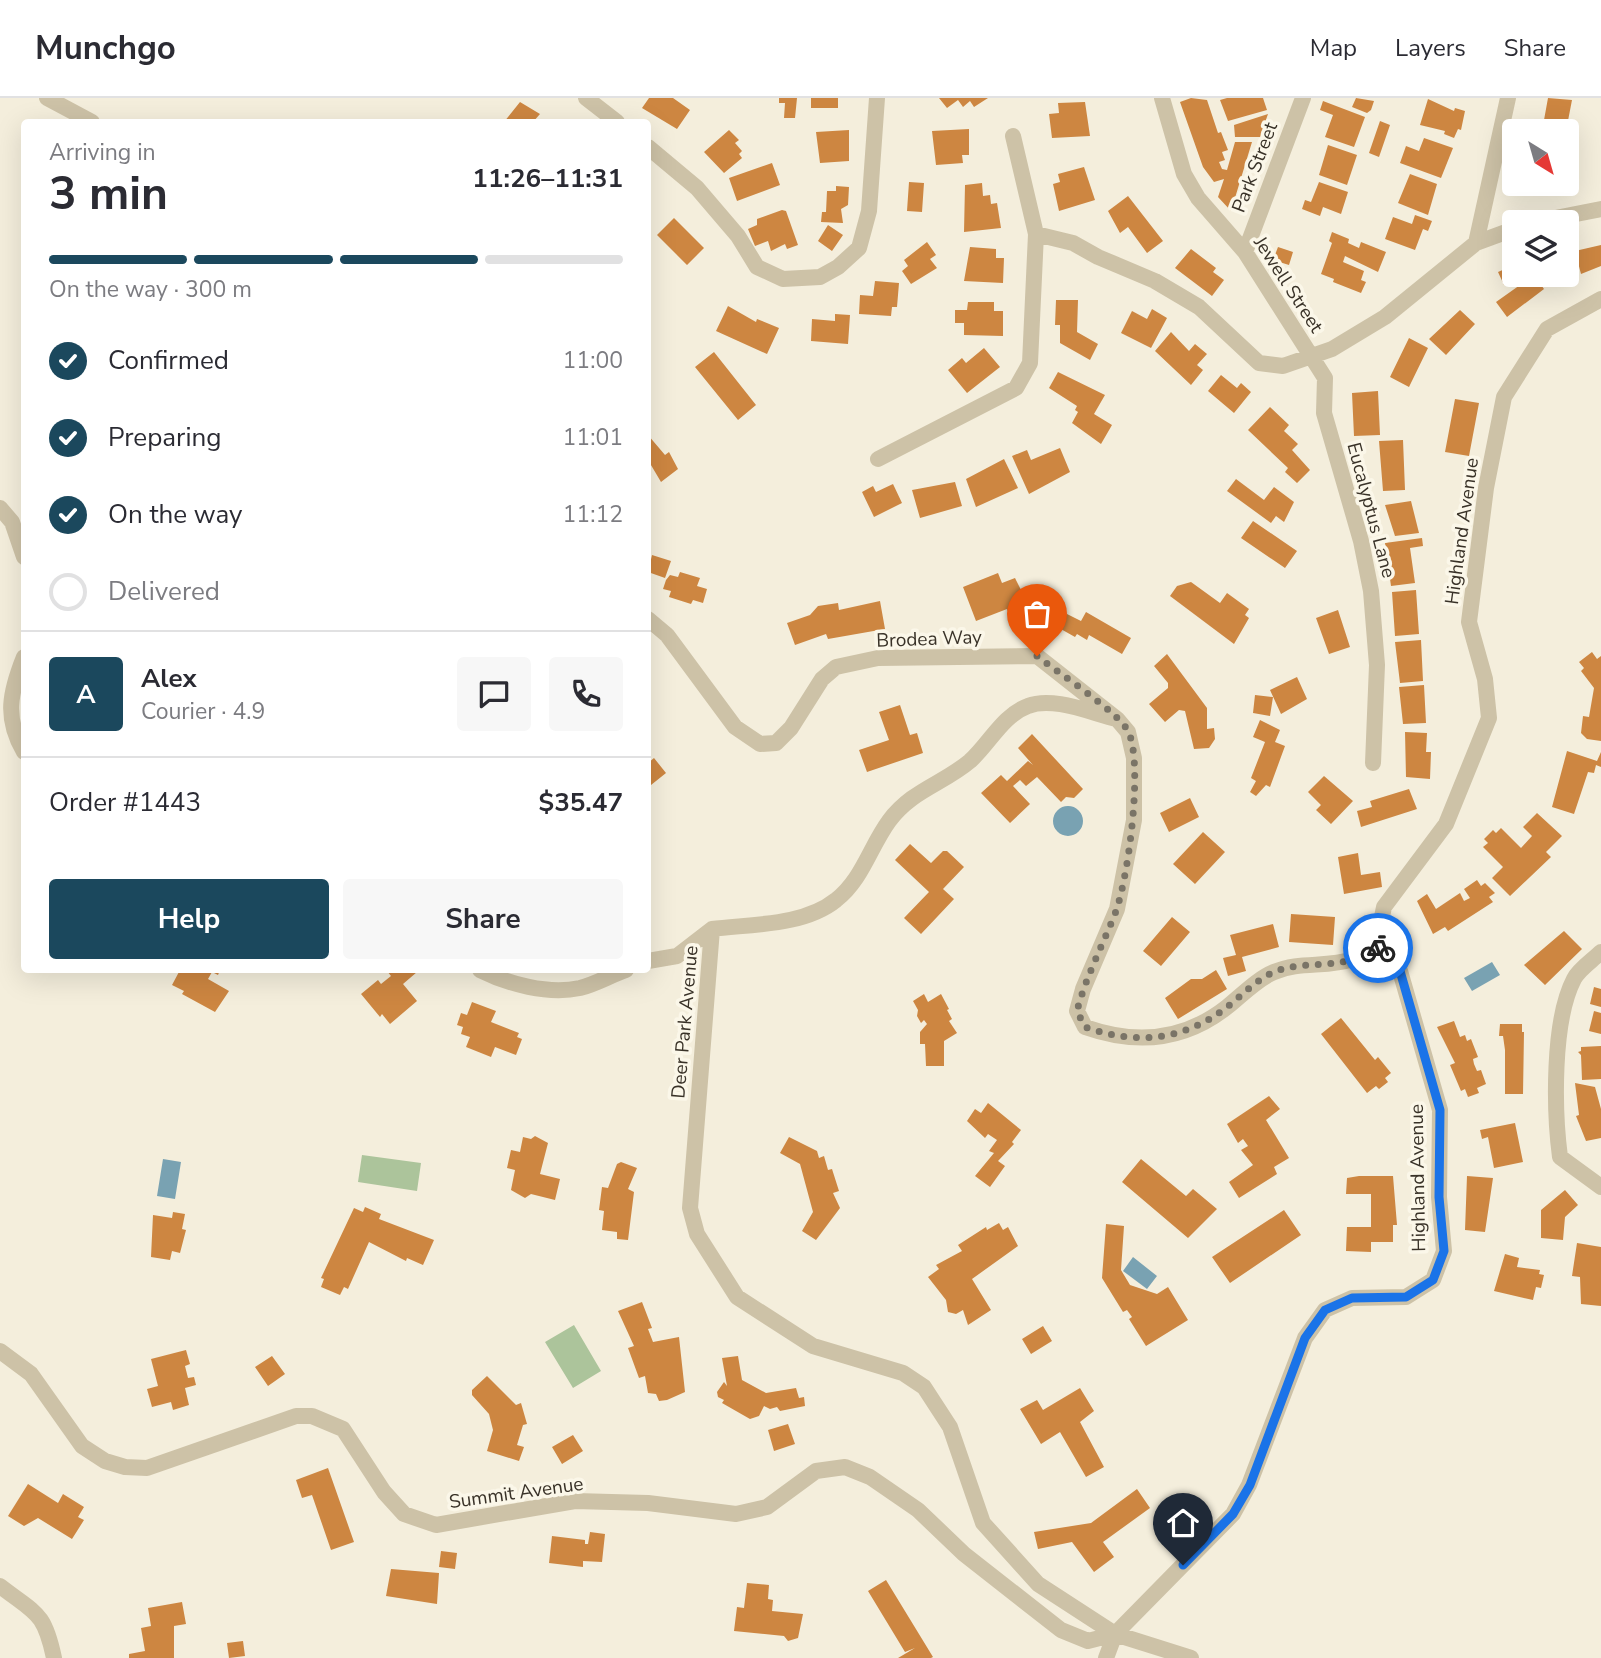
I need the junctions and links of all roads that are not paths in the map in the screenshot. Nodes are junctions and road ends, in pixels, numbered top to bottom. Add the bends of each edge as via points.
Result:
1 (47, 98) edge
2 (586, 98) edge
3 (877, 98) edge
4 (1162, 98) edge
5 (1303, 98) edge
6 (1508, 98) edge
7 (86, 119) edge
8 (613, 119) edge
9 (1013, 136) dead end
10 (651, 150) edge
11 (1601, 209) edge
12 (1579, 213) edge
13 (1502, 233) edge
14 (1036, 234) junction
15 (1476, 243) junction
16 (1245, 252) junction
17 (1601, 299) edge
18 (1314, 356) junction
19 (878, 459) dead end
20 (0, 508) edge
21 (21, 548) edge
22 (651, 622) edge
23 (21, 665) edge
24 (1117, 719) junction
25 (21, 747) edge
26 (1373, 763) dead end
27 (712, 929) junction
28 (1376, 946) junction
29 (1601, 952) edge
30 (651, 960) edge
31 (486, 973) edge
32 (618, 973) edge
33 (1601, 1187) edge
34 (0, 1351) edge
35 (0, 1586) edge
36 (1115, 1634) junction
37 (54, 1658) edge
38 (1105, 1658) edge
39 (1191, 1658) edge

1 - 7 street
2 - 8 street
3 - 10 street via 869,211 859,248 820,277 783,279 757,267 738,236 697,188
4 - 16 street, Jewell Street via 1184,174 1198,198
5 - 16 street, Park Street
6 - 15 street
9 - 14 street
11 - 12 street
13 - 15 street, Jewell Street
14 - 18 street via 1073,243 1155,281 1199,307 1259,363 1283,366
14 - 19 street via 1030,363 1016,388
15 - 18 street, Jewell Street via 1385,317
16 - 18 street, Jewell Street
17 - 28 street, Highland Avenue via 1546,329 1504,397 1486,488 1469,622 1485,679 1489,718 1446,824 1384,907
18 - 26 street, Eucalyptus Lane via 1325,378 1324,413 1371,591 1377,666
20 - 21 street via 12,522
22 - 24 street, Brodea Way via 667,635 735,727 760,744 776,743 791,728 822,679 836,667 878,658 1037,656
23 - 25 street via 12,688 11,718
24 - 27 street, Deer Park Avenue via 1049,703 1028,706 1011,716 968,762 900,807 881,832 858,878 836,900 789,919
24 - 28 street via 1128,732 1133,758 1134,820 1117,909 1077,1011 1085,1027 1104,1034 1158,1037 1185,1033 1270,973 1295,964 1354,959
27 - 30 street via 677,956
27 - 36 street, Deer Park Avenue via 690,1208 698,1234 737,1297 769,1320 813,1346 903,1373 924,1387 950,1427 983,1523 1038,1584
28 - 36 street, Highland Avenue via 1400,971 1440,1110 1444,1251 1433,1280 1406,1297 1352,1298 1325,1310 1305,1338 1250,1485 1233,1514
29 - 33 street via 1574,978 1562,1020 1554,1110 1560,1157
31 - 32 street via 551,991 581,988
34 - 36 street, Summit Avenue via 31,1374 82,1446 105,1461 147,1468 296,1416 312,1416 343,1430 404,1514 436,1525 575,1501 648,1503 736,1514 767,1507 816,1471 845,1467 870,1477 918,1510 964,1554 1061,1630 1088,1641
35 - 37 street via 42,1618
36 - 38 street, Highland Avenue
36 - 39 street, Deer Park Avenue

